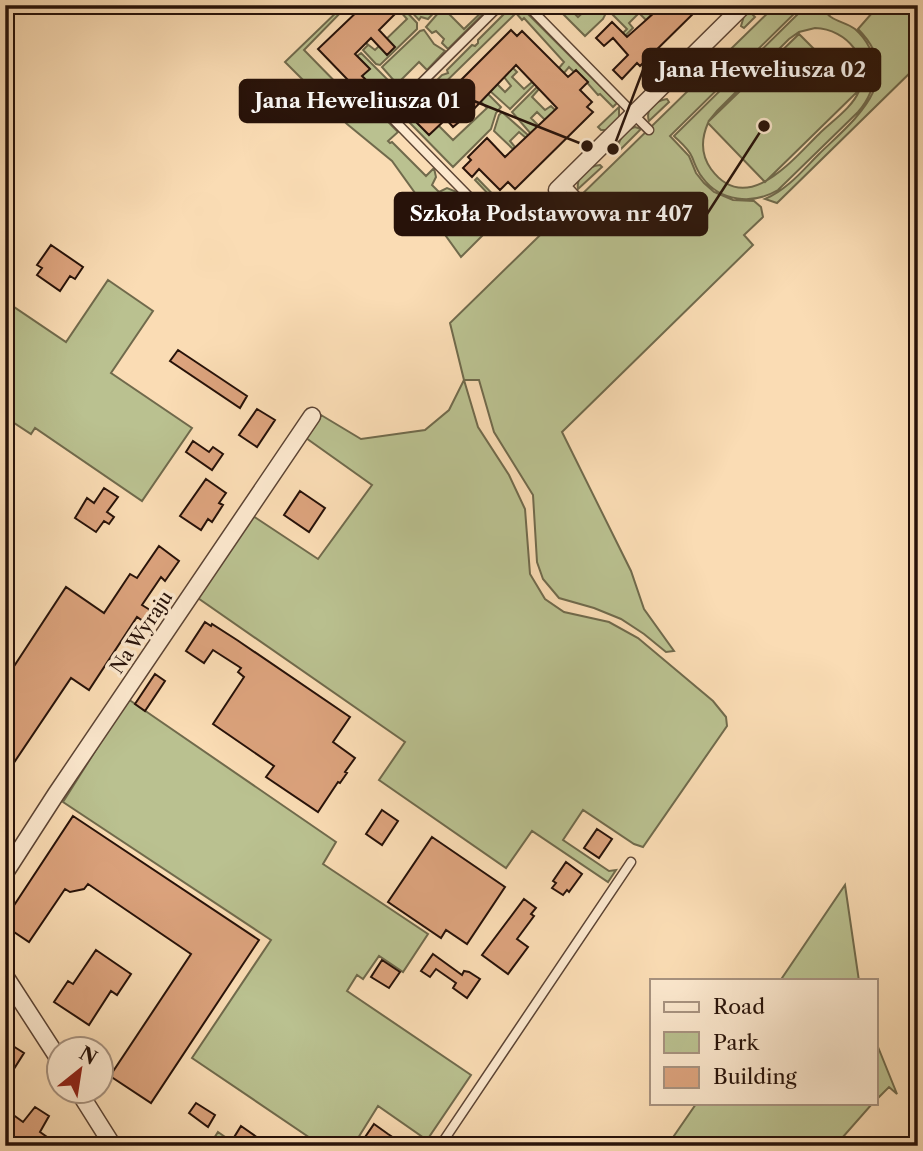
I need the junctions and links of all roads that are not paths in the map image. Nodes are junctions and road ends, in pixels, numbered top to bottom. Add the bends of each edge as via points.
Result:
1 (500, 5) edge
2 (527, 5) edge
3 (744, 5) edge
4 (634, 114) junction
5 (649, 130) dead end
6 (560, 187) joint
7 (485, 213) dead end
8 (606, 228) dead end
9 (312, 416) dead end
10 (631, 862) dead end
11 (5, 873) edge
12 (5, 976) edge
13 (46, 1039) edge
14 (88, 1106) edge
15 (113, 1146) edge
16 (440, 1146) edge

1 - 7 lane via 389,115
2 - 4 lane
3 - 4 street
4 - 5 lane
4 - 6 street
6 - 8 lane
9 - 11 street, Na Wyraju
10 - 16 lane
12 - 13 street
14 - 15 street

